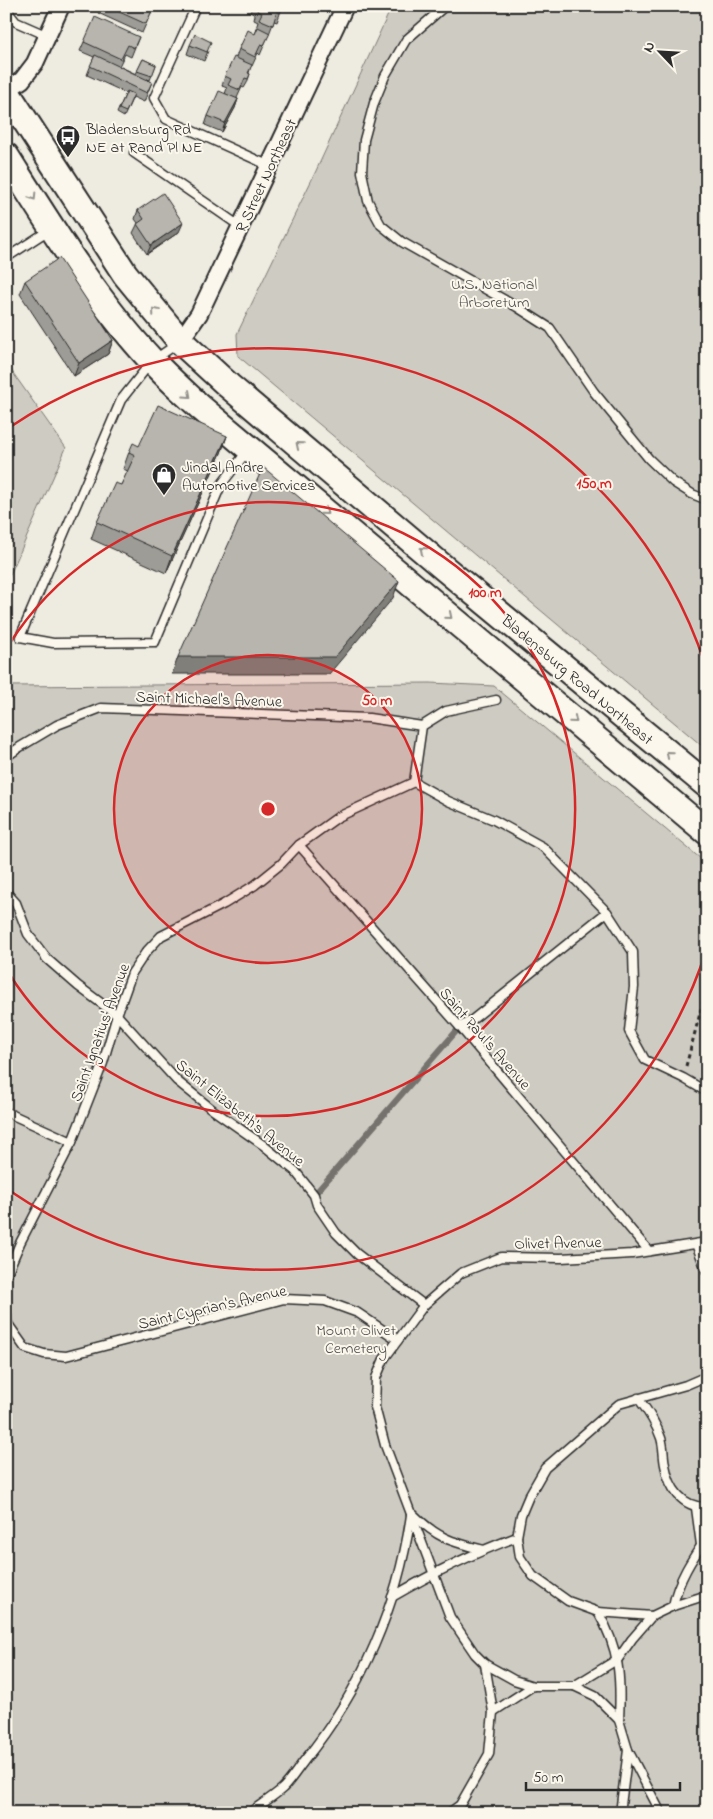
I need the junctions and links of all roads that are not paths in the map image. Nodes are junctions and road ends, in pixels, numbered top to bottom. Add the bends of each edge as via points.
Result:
1 (61, 6) edge
2 (196, 6) edge
3 (345, 6) edge
4 (444, 6) edge
5 (6, 9) edge
6 (48, 36) junction
7 (6, 91) edge
8 (134, 153) dead end
9 (6, 156) edge
10 (270, 166) junction
11 (241, 227) junction
12 (52, 228) junction
13 (6, 258) edge
14 (180, 341) junction
15 (152, 361) junction
16 (250, 448) junction
17 (707, 500) edge
18 (444, 568) junction
19 (423, 595) junction
20 (496, 700) dead end
21 (422, 726) junction
22 (6, 757) edge
23 (414, 782) junction
24 (707, 785) edge
25 (707, 832) edge
26 (299, 845) junction
27 (6, 892) edge
28 (607, 912) junction
29 (117, 1015) junction
30 (460, 1027) junction
31 (707, 1092) edge
32 (6, 1112) edge
33 (72, 1142) junction
34 (707, 1242) edge
35 (696, 1244) junction
36 (649, 1252) junction
37 (707, 1272) edge
38 (6, 1276) edge
39 (424, 1305) junction
40 (6, 1309) edge
41 (398, 1340) junction
42 (707, 1376) edge
43 (638, 1398) junction
44 (707, 1507) edge
45 (696, 1508) junction
46 (412, 1513) junction
47 (518, 1537) junction
48 (707, 1537) edge
49 (701, 1545) junction
50 (484, 1550) junction
51 (433, 1573) junction
52 (707, 1595) edge
53 (392, 1597) junction
54 (673, 1606) junction
55 (598, 1612) junction
56 (652, 1616) junction
57 (618, 1659) junction
58 (485, 1664) junction
59 (532, 1686) junction
60 (574, 1686) junction
61 (493, 1712) junction
62 (619, 1720) junction
63 (628, 1750) junction
64 (249, 1813) edge
65 (449, 1813) edge
66 (620, 1813) edge
67 (661, 1813) edge

1 - 6 street
2 - 10 lane via 154,98 166,119
3 - 10 street, R Street Northeast
4 - 17 lane via 406,40 374,103 364,140 362,172 368,200 381,225 402,242 550,328 594,392 650,459 673,482
5 - 6 lane via 16,22
6 - 7 street via 31,69
14 -> 7 main road, Bladensburg Road Northeast via 125,274
8 - 11 lane
9 -> 12 main road, Bladensburg Road Northeast
10 - 11 street, R Street Northeast
11 - 14 street, R Street Northeast via 199,314
12 - 13 lane
12 - 15 main road, Bladensburg Road Northeast via 94,289
14 - 15 lane
18 -> 14 main road, Bladensburg Road Northeast
15 -> 16 main road, Bladensburg Road Northeast via 200,407
15 - 16 lane via 121,400 20,637 53,643 155,642 221,485
16 -> 19 main road, Bladensburg Road Northeast
18 - 19 main road
24 -> 18 main road, Bladensburg Road Northeast
19 -> 25 main road, Bladensburg Road Northeast
20 - 21 lane via 446,711
21 - 22 lane, Saint Michael's Avenue via 369,718 101,708 57,725
21 - 23 lane
23 - 26 lane, Saint Ignatius' Avenue via 338,817
23 - 28 lane via 543,847
26 - 29 lane, Saint Ignatius' Avenue via 255,885 161,936 132,973
26 - 30 lane, Saint Paul's Avenue
27 - 29 lane, Saint Elizabeth's Avenue via 16,904 28,934 47,959
28 - 30 lane
28 - 31 lane via 632,952 634,987 629,1032 645,1060
29 - 33 lane, Saint Ignatius' Avenue via 103,1063
29 - 39 lane, Saint Elizabeth's Avenue via 177,1081 295,1171 314,1195 336,1233 357,1254
30 - 36 lane, Saint Paul's Avenue
32 - 33 lane
33 - 38 lane, Saint Ignatius' Avenue
34 - 35 lane, Olivet Avenue
35 - 36 lane, Olivet Avenue
35 - 37 lane
36 - 39 lane, Olivet Avenue via 561,1258 501,1257 461,1273
39 - 41 lane, Olivet Avenue
40 - 41 lane, Saint Cyprian's Avenue via 8,1324 25,1348 66,1356 284,1299 325,1301 358,1313
41 - 46 lane, Olivet Avenue via 384,1359 376,1378 375,1407 385,1445
42 - 43 lane
43 - 45 lane via 654,1419 672,1489
43 - 47 lane via 619,1404 546,1468 528,1496
44 - 45 lane
45 - 49 lane
46 - 50 lane via 427,1528 447,1540
46 - 51 lane, Olivet Avenue
46 - 53 lane via 406,1552
47 - 50 lane
47 - 55 lane via 520,1557 533,1576 568,1602
48 - 49 lane
49 - 54 lane via 677,1588
50 - 51 lane
51 - 53 lane
51 - 58 lane, Olivet Avenue via 450,1617
52 - 54 lane
53 - 64 lane via 360,1678 321,1740 282,1788
54 - 56 lane
55 - 56 lane
55 - 57 lane
56 - 57 lane
57 - 60 lane
57 - 62 lane
58 - 59 lane
58 - 61 lane
59 - 60 lane
59 - 61 lane
60 - 62 lane via 595,1696
61 - 65 lane via 489,1754 460,1805
62 - 63 lane
63 - 66 lane
63 - 67 lane

